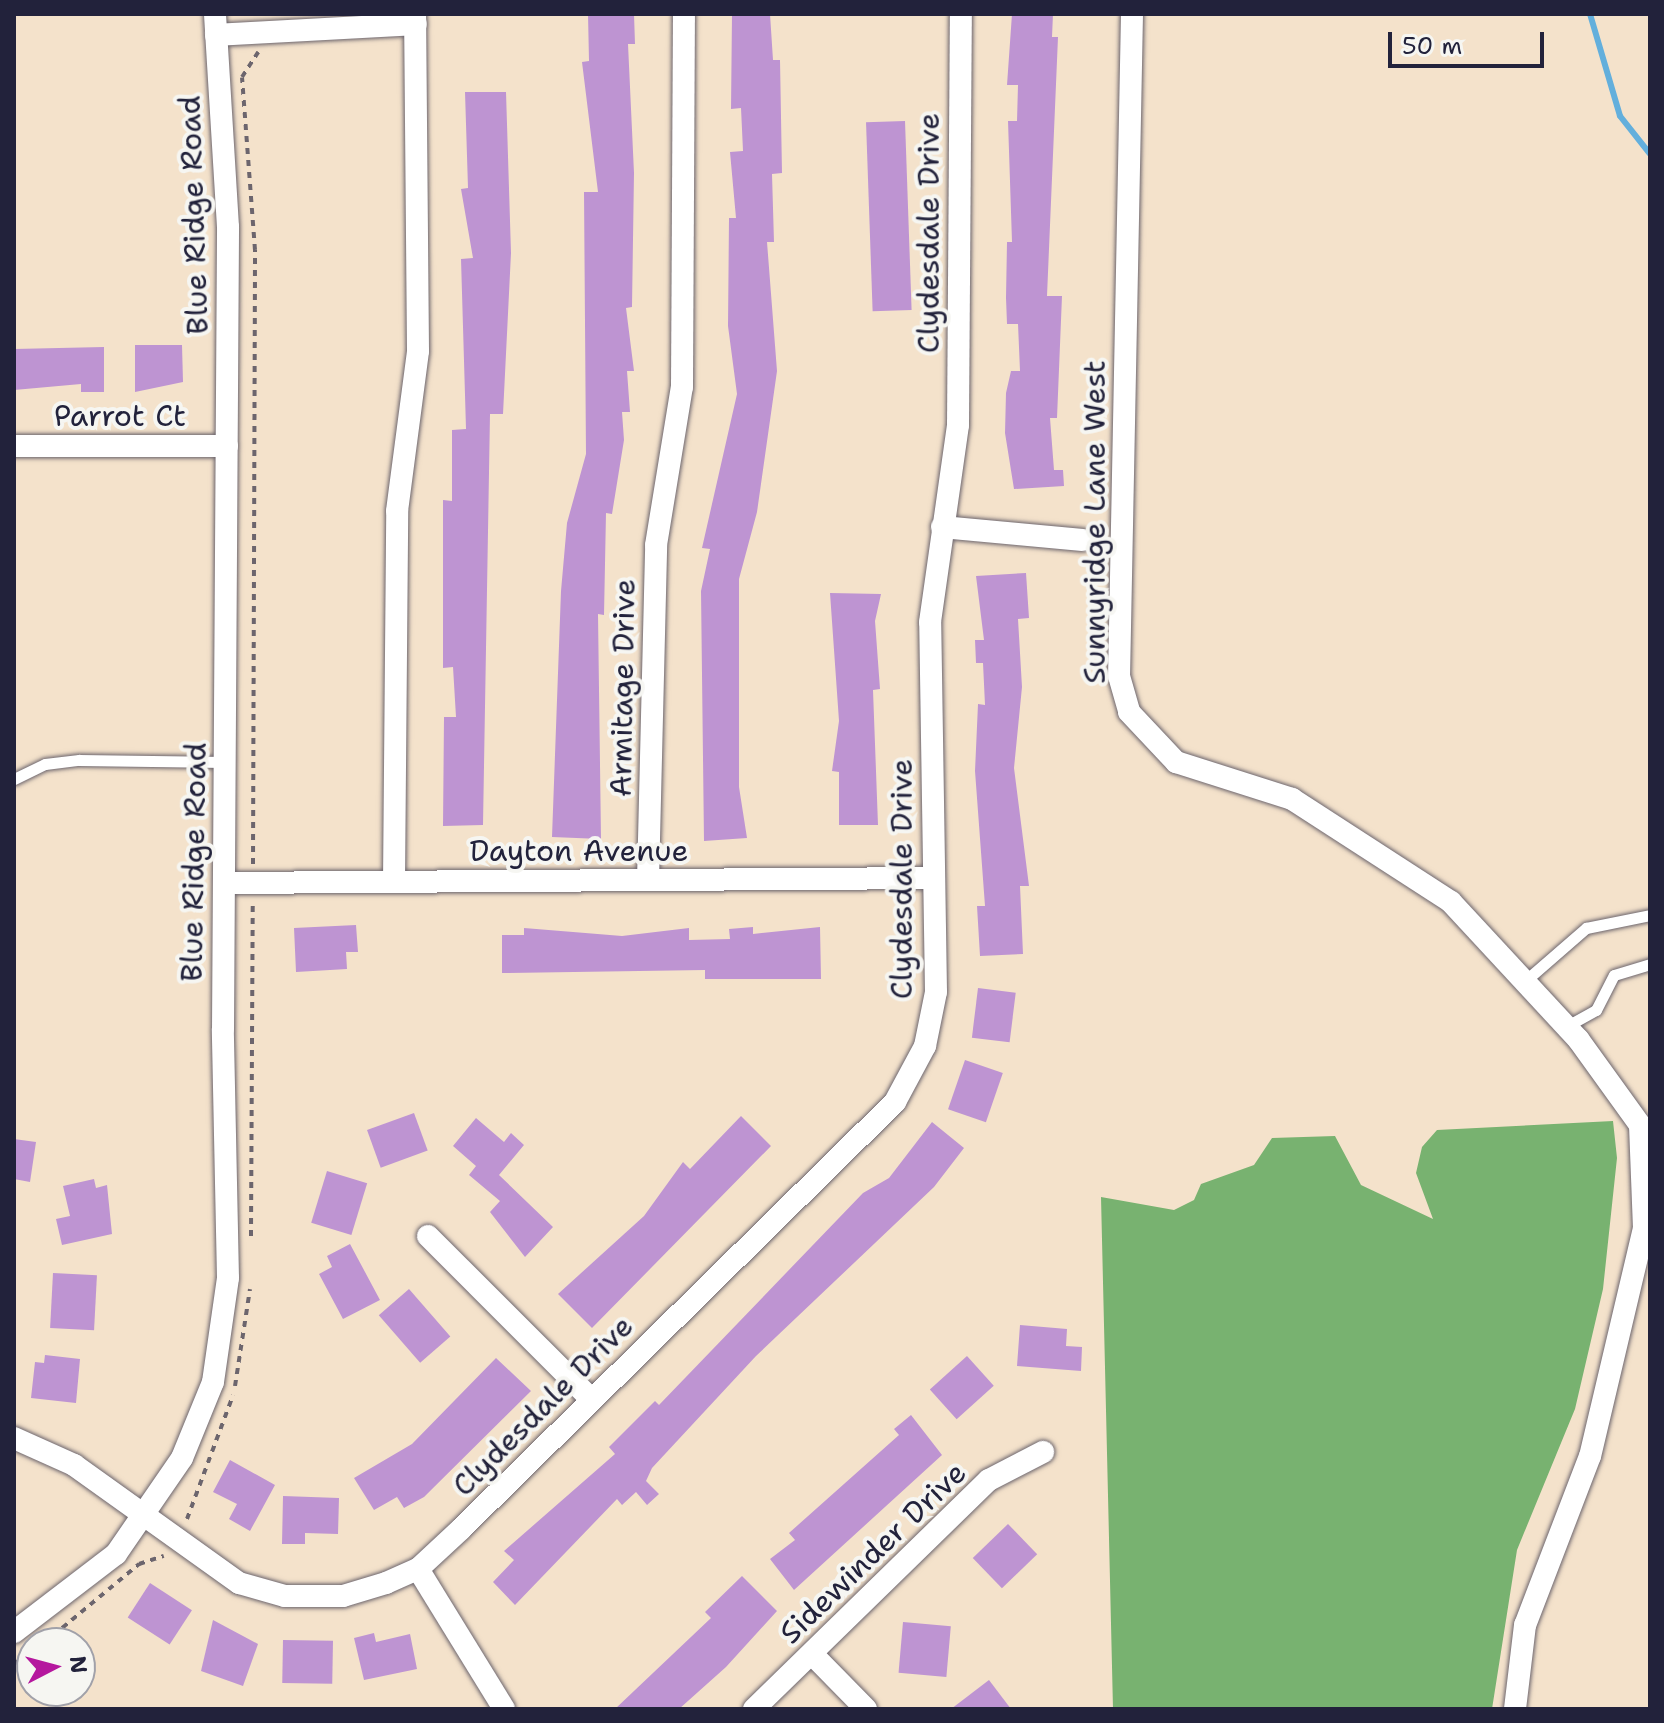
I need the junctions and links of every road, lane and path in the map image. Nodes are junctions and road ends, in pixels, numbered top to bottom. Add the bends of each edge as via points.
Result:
1 (684, 14) edge
2 (961, 14) edge
3 (1132, 14) edge
4 (416, 19) edge
5 (216, 24) edge
6 (14, 446) edge
7 (227, 446) junction
8 (942, 527) junction
9 (1082, 540) dead end
10 (225, 762) junction
11 (14, 779) edge
12 (934, 878) junction
13 (648, 880) junction
14 (394, 882) junction
15 (224, 883) junction
16 (1650, 915) edge
17 (1650, 964) edge
18 (1525, 981) junction
19 (1567, 1026) junction
20 (428, 1236) dead end
21 (591, 1399) junction
22 (14, 1438) edge
23 (1043, 1452) dead end
24 (144, 1514) junction
25 (418, 1569) junction
26 (14, 1632) edge
27 (812, 1654) junction
28 (504, 1709) edge
29 (754, 1709) edge
30 (866, 1709) edge
31 (1515, 1709) edge

1 - 13 street, Armitage Drive via 682,387 656,545
2 - 8 street, Clydesdale Drive via 958,425
3 - 18 street, Sunnyridge Lane West via 1119,676 1129,712 1176,762 1292,799 1451,902
4 - 5 street
4 - 14 street via 418,351 397,511
5 - 7 street, Blue Ridge Road via 227,156
6 - 7 street, Parrot Ct
7 - 10 street, Blue Ridge Road
8 - 9 street
8 - 12 street, Clydesdale Drive via 930,622
10 - 11 lane via 79,760 45,764
10 - 15 street, Blue Ridge Road
12 - 13 street, Dayton Avenue
12 - 21 street, Clydesdale Drive via 936,992 925,1046 895,1102
13 - 14 street, Dayton Avenue
14 - 15 street, Dayton Avenue
15 - 24 street, Blue Ridge Road via 228,1278 213,1382 182,1458
16 - 18 lane via 1586,928
17 - 19 lane via 1614,975 1596,1010
18 - 19 street, Sunnyridge Lane West
19 - 31 street, Sunnyridge Lane West via 1640,1125 1644,1228 1590,1456 1525,1625
20 - 21 street
21 - 25 street, Clydesdale Drive
22 - 24 street, Clydesdale Drive via 74,1465
23 - 27 street, Sidewinder Drive via 989,1480
24 - 25 street, Clydesdale Drive via 239,1583 285,1596 343,1596
24 - 26 street, Blue Ridge Road via 116,1554
25 - 28 street
27 - 29 street, Sidewinder Drive
27 - 30 street

